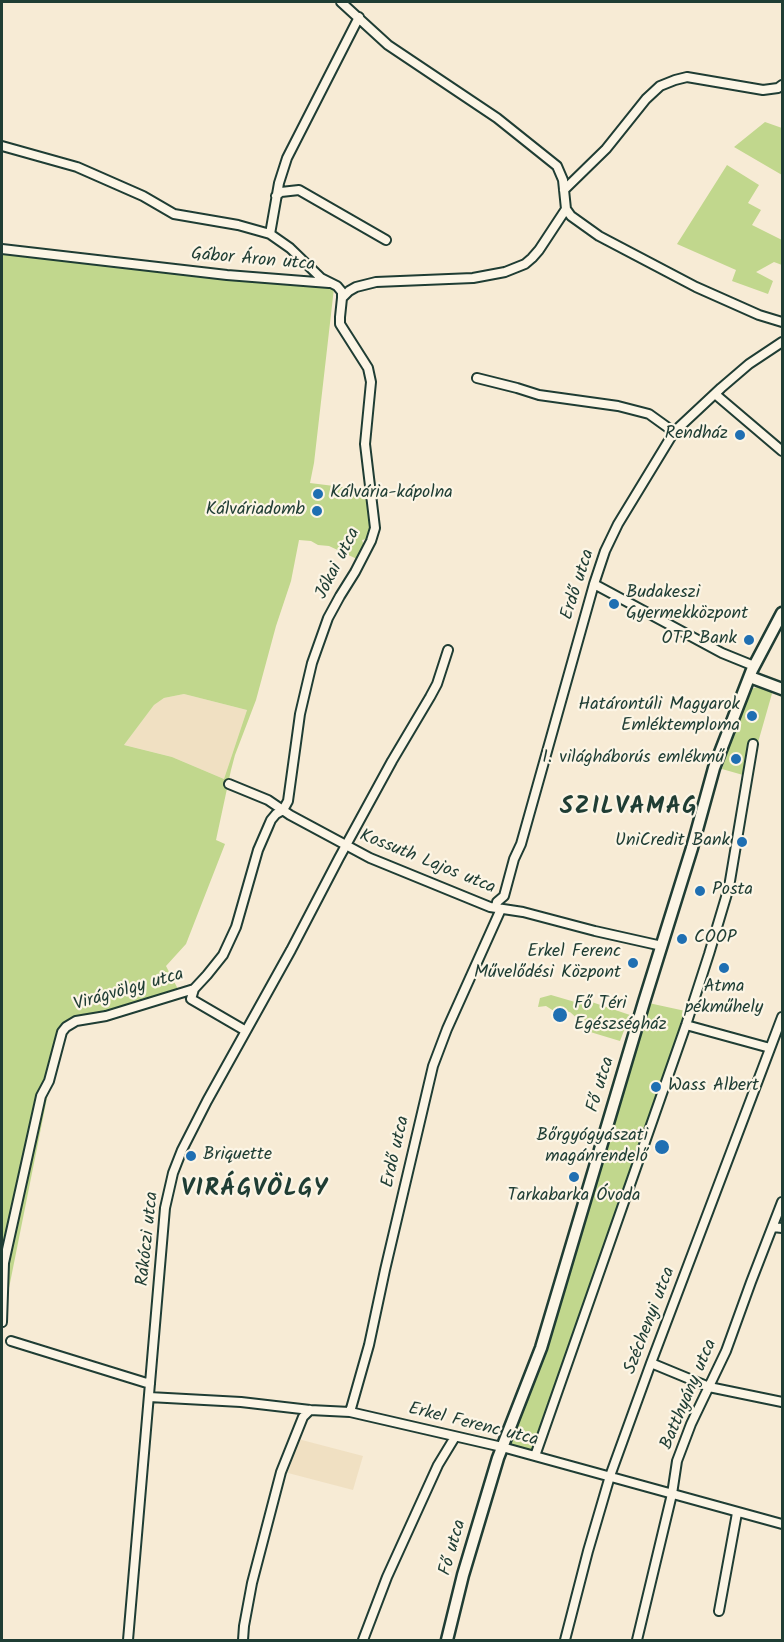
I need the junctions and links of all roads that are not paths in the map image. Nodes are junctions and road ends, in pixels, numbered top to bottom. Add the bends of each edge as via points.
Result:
1 (341, 2) edge
2 (359, 17) junction
3 (783, 85) edge
4 (2, 146) edge
5 (564, 190) junction
6 (276, 196) junction
7 (566, 209) junction
8 (270, 234) junction
9 (386, 240) dead end
10 (2, 249) edge
11 (330, 283) junction
12 (342, 298) junction
13 (783, 322) edge
14 (783, 342) edge
15 (477, 378) dead end
16 (715, 394) junction
17 (674, 432) junction
18 (783, 451) edge
19 (594, 584) junction
20 (783, 613) edge
21 (448, 650) dead end
22 (752, 671) junction
23 (783, 689) edge
24 (753, 744) dead end
25 (229, 784) dead end
26 (283, 810) junction
27 (346, 846) junction
28 (501, 909) junction
29 (662, 946) junction
30 (194, 989) junction
31 (783, 1017) edge
32 (686, 1025) junction
33 (246, 1031) junction
34 (770, 1048) junction
35 (783, 1202) edge
36 (772, 1227) junction
37 (783, 1228) edge
38 (2, 1322) edge
39 (12, 1341) dead end
40 (651, 1363) junction
41 (150, 1384) junction
42 (709, 1387) junction
43 (149, 1397) junction
44 (783, 1402) edge
45 (310, 1410) junction
46 (350, 1412) junction
47 (455, 1437) junction
48 (502, 1447) junction
49 (535, 1456) junction
50 (610, 1476) junction
51 (672, 1494) junction
52 (737, 1513) junction
53 (783, 1524) edge
54 (720, 1611) dead end
55 (128, 1641) edge
56 (243, 1641) edge
57 (363, 1641) edge
58 (447, 1641) edge
59 (565, 1641) edge
60 (637, 1641) edge

1 - 2 street
2 - 5 street via 388,45 497,118 551,160 561,172
2 - 6 street via 293,145
3 - 5 street via 764,90 687,77 660,86 606,149
4 - 8 street via 77,167 174,213
5 - 7 street
6 - 8 street
6 - 9 street via 299,190
7 - 12 street via 532,258 505,272 473,278 376,282 349,291
7 - 13 street via 599,236 696,287
8 - 11 street
10 - 11 street, Gábor Áron utca
11 - 12 street, Gábor Áron utca via 342,292
12 - 26 street, Jókai utca via 340,324 368,368 371,382 365,444 375,528 328,618 312,663 300,714 288,801
14 - 16 street, Erdő utca via 749,364
15 - 17 street via 539,395 649,414
16 - 17 street, Erdő utca
16 - 18 street
17 - 19 street, Erdő utca via 618,524
19 - 22 street
19 - 28 street, Erdő utca via 514,859 504,896 507,903
20 - 22 main road, Fő utca
21 - 27 street, Rákóczi utca via 437,684
22 - 23 main road
22 - 29 main road, Fő utca via 714,768
24 - 32 street via 729,887
25 - 26 street, Kossuth Lajos utca
26 - 27 street, Kossuth Lajos utca
26 - 30 street, Virágvölgy utca via 271,820 261,842 236,927 223,955
27 - 28 street, Kossuth Lajos utca
27 - 33 street, Rákóczi utca
28 - 29 street, Kossuth Lajos utca
28 - 46 street, Erdő utca via 433,1066
29 - 48 main road, Fő utca via 541,1348
30 - 33 street via 191,999
30 - 38 street, Virágvölgy utca via 106,1016 76,1021 62,1032 41,1096 4,1263
31 - 34 street, Széchenyi utca
32 - 34 street
32 - 49 street
33 - 41 street, Rákóczi utca via 182,1150 169,1185
34 - 40 street, Széchenyi utca
35 - 36 street, Batthyány utca
36 - 37 street
36 - 42 street, Batthyány utca
39 - 41 street
40 - 42 street
40 - 50 street, Széchenyi utca
41 - 43 street, Rákóczi utca
42 - 44 street
42 - 51 street, Batthyány utca via 677,1461
43 - 45 street, Erkel Ferenc utca
43 - 55 street, Rákóczi utca
45 - 46 street, Erkel Ferenc utca
45 - 56 street via 303,1417 281,1472 252,1583
46 - 47 street, Erkel Ferenc utca
47 - 48 street, Erkel Ferenc utca
47 - 57 street via 438,1465 387,1577
48 - 49 street, Erkel Ferenc utca
48 - 58 main road, Fő utca
49 - 50 street, Erkel Ferenc utca
50 - 51 street, Erkel Ferenc utca
50 - 59 street, Széchenyi utca
51 - 52 street, Erkel Ferenc utca
51 - 60 street, Batthyány utca
52 - 53 street, Erkel Ferenc utca
52 - 54 street

